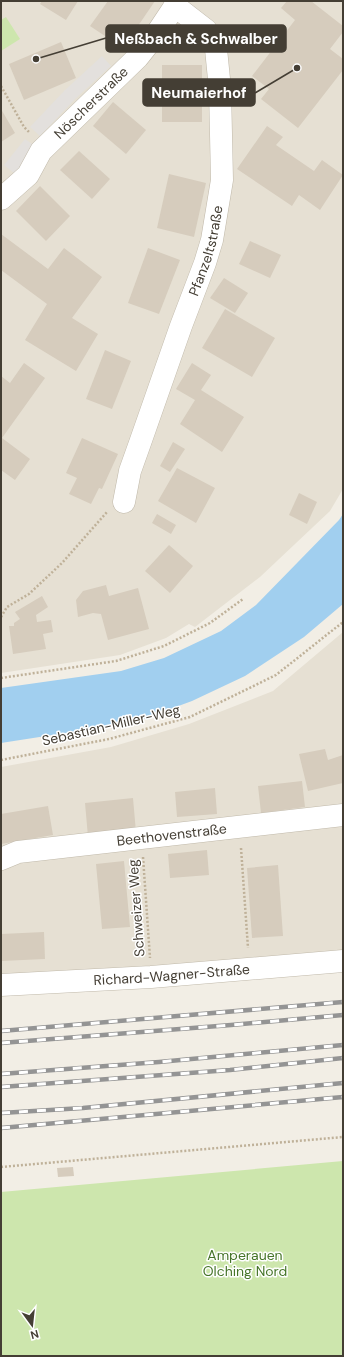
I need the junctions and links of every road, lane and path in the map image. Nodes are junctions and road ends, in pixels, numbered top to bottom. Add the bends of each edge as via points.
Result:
1 (175, 3) edge
2 (1, 86) edge
3 (46, 146) junction
4 (1, 199) edge
5 (124, 502) joint
6 (243, 599) dead end
7 (1, 617) edge
8 (343, 622) edge
9 (1, 678) edge
10 (1, 760) edge
11 (343, 815) edge
12 (240, 827) junction
13 (142, 838) junction
14 (1, 859) edge
15 (343, 961) edge
16 (249, 969) junction
17 (151, 977) junction
18 (1, 985) edge
19 (343, 1137) edge
20 (1, 1167) edge

1 - 3 street, Nöscherstraße via 138,57
1 - 5 street, Pfanzeltstraße via 206,30 216,49 220,89 222,180 217,214 205,262 130,472
2 - 3 path via 24,127
3 - 4 street, Nöscherstraße via 28,175
5 - 7 path via 105,513 62,563 29,594 7,607
6 - 9 path via 210,623 164,646 109,663
8 - 10 path, Sebastian-Miller-Weg via 276,675 190,717 109,739
11 - 12 street, Beethovenstraße
12 - 13 street, Beethovenstraße
12 - 16 path
13 - 14 street, Beethovenstraße via 18,852
13 - 17 path, Schweizer Weg
15 - 16 street, Richard-Wagner-Straße
16 - 17 street, Richard-Wagner-Straße
17 - 18 street, Richard-Wagner-Straße
19 - 20 path

